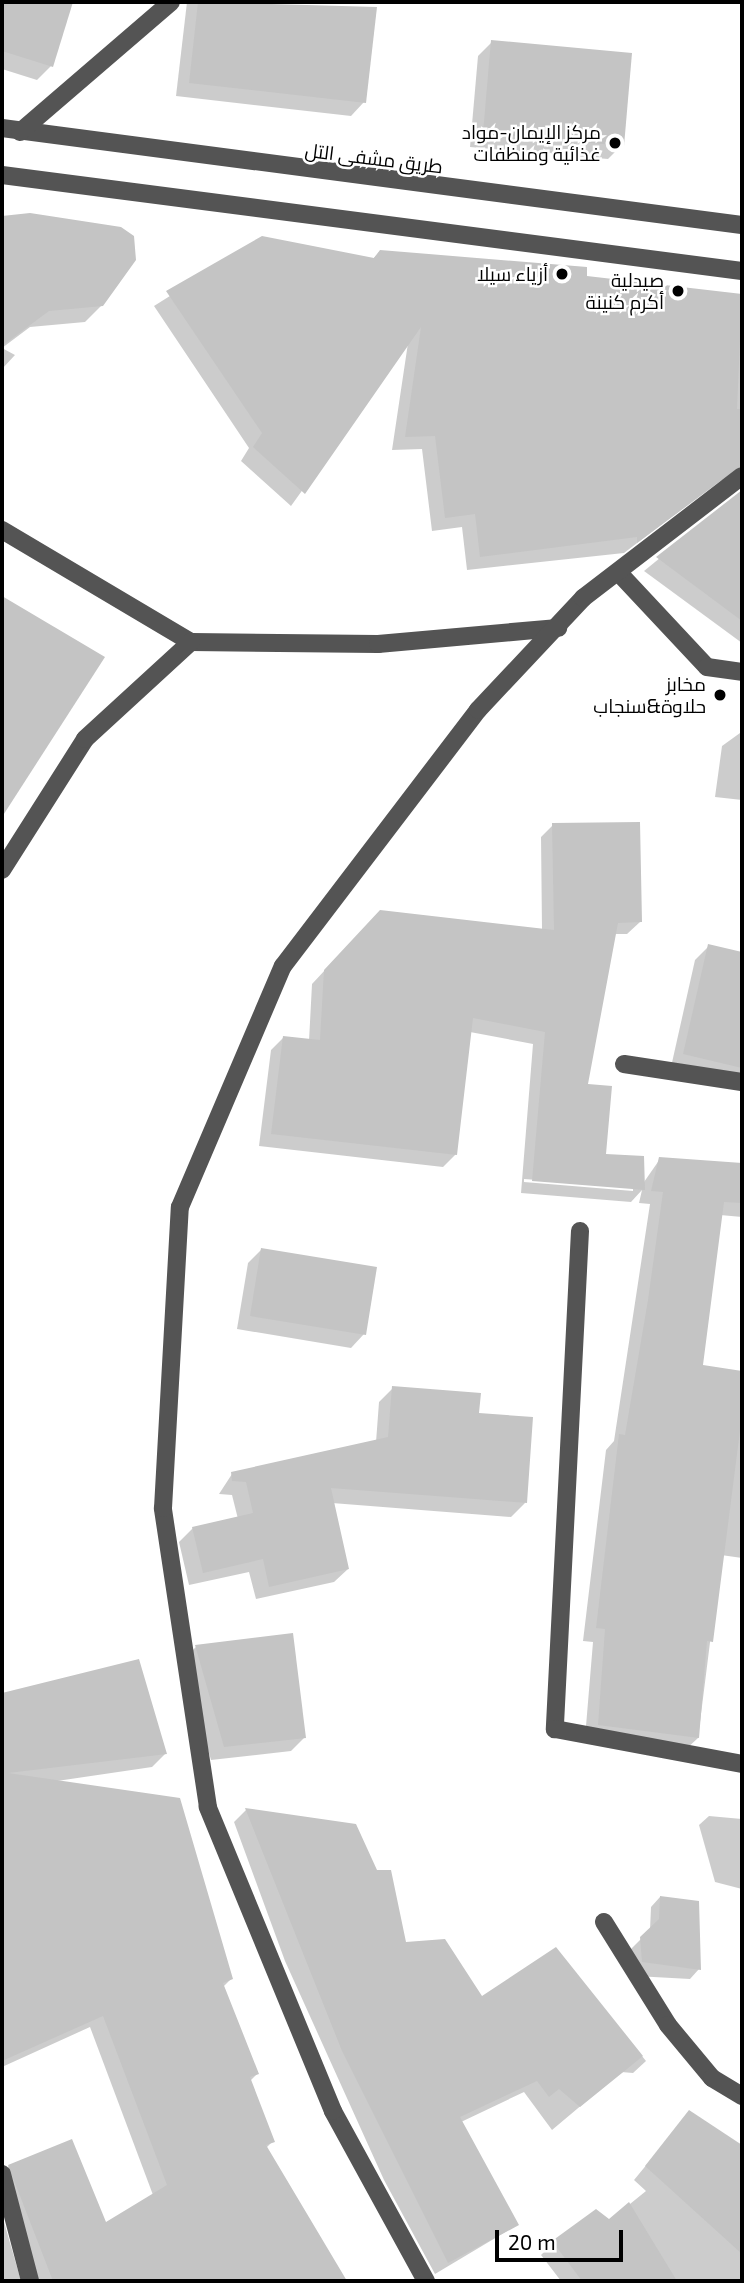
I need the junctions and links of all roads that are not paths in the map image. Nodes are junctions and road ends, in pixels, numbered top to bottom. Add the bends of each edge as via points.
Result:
1 (171, 2) edge
2 (11, 130) edge
3 (2, 175) edge
4 (742, 225) edge
5 (742, 271) edge
6 (742, 476) edge
7 (2, 530) edge
8 (618, 572) junction
9 (558, 628) junction
10 (191, 642) junction
11 (742, 672) edge
12 (2, 870) edge
13 (624, 1064) dead end
14 (742, 1082) edge
15 (580, 1231) dead end
16 (742, 1764) edge
17 (604, 1922) dead end
18 (742, 2096) edge
19 (2, 2174) edge
20 (30, 2281) edge
21 (426, 2281) edge

1 - 2 street
2 - 4 street, طريق مشفى التل
3 - 5 street
6 - 8 street
7 - 10 street
8 - 9 street
8 - 11 street via 707,667
9 - 10 street via 378,644
9 - 21 street via 478,710 283,966 180,1207 163,1508 208,1807 333,2111
10 - 12 street via 85,739
13 - 14 street
15 - 16 street via 555,1729
17 - 18 street via 668,2025 712,2078
19 - 20 street

